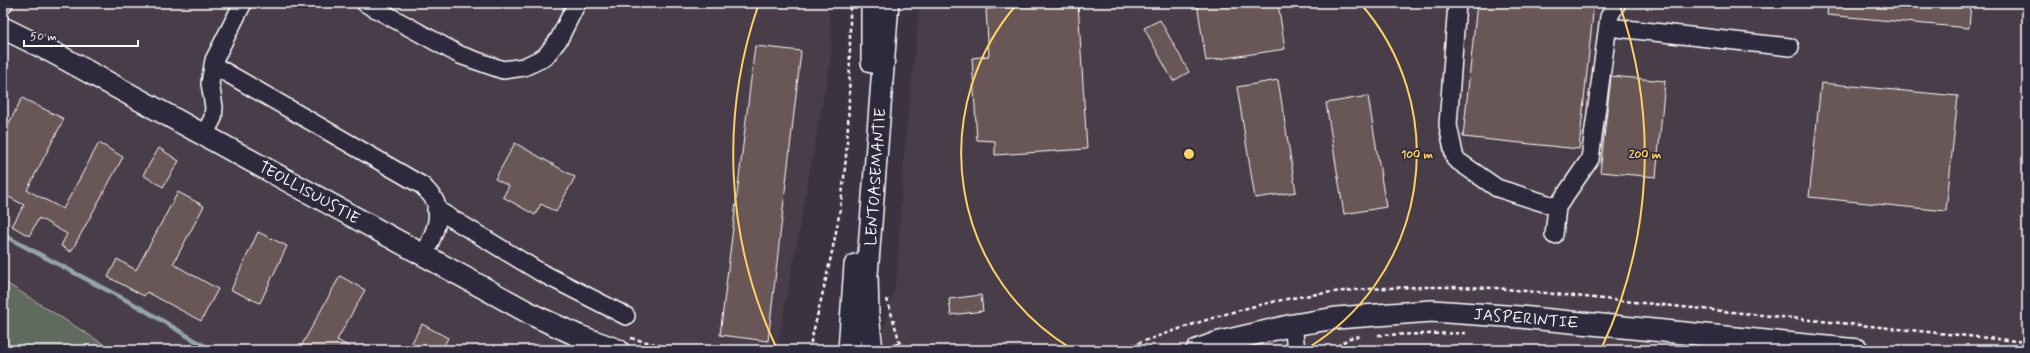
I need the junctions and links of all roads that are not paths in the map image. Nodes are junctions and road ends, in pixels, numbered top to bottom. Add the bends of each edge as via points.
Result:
1 (243, 3) edge
2 (365, 3) edge
3 (577, 3) edge
4 (872, 3) edge
5 (888, 3) edge
6 (1457, 3) edge
7 (1617, 3) edge
8 (1608, 27) junction
9 (3, 28) edge
10 (1790, 47) dead end
11 (213, 65) junction
12 (204, 135) junction
13 (1557, 207) junction
14 (436, 209) junction
15 (1554, 235) dead end
16 (424, 256) junction
17 (626, 316) dead end
18 (1293, 325) junction
19 (618, 350) edge
20 (849, 350) edge
21 (872, 350) edge
22 (1197, 350) edge
23 (1296, 350) edge
24 (1858, 350) edge

1 - 11 street
2 - 3 street via 460,55 503,70 524,67 545,57 559,40
4 - 20 main road, LENTOASEMANTIE via 872,56
5 - 21 main road, LENTOASEMANTIE via 867,275
6 - 13 street via 1448,125 1455,159 1497,188
7 - 8 street via 1609,17
8 - 10 street
8 - 13 street via 1590,159
9 - 12 main road, TEOLLISUUSTIE
11 - 12 street via 210,83 213,118
11 - 14 street via 423,186 435,201
12 - 16 main road, TEOLLISUUSTIE
13 - 15 street
14 - 16 street via 438,217 434,233
14 - 17 street via 540,272
16 - 19 main road, TEOLLISUUSTIE via 536,316 579,336
18 - 22 main road, JASPERINTIE
18 - 23 street
18 - 24 main road, JASPERINTIE via 1336,318 1432,311

